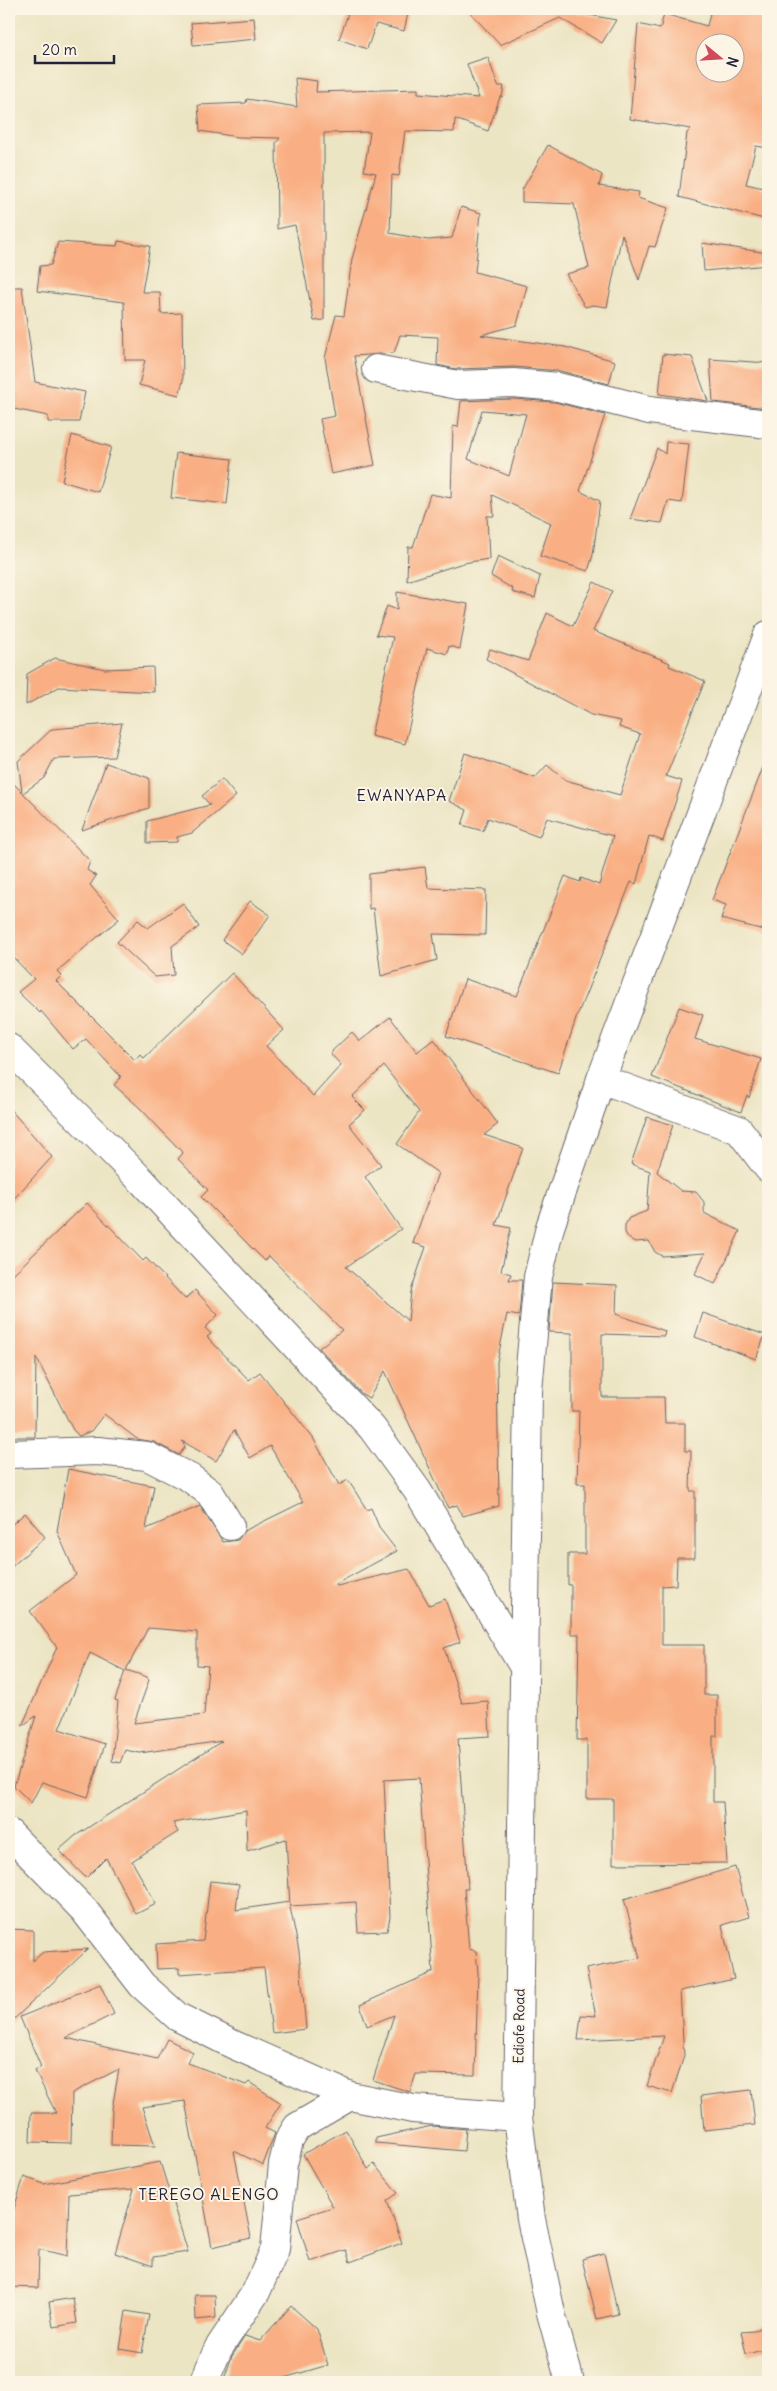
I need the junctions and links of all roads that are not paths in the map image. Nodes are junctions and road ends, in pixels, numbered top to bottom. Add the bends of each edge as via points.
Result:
1 (376, 369) dead end
2 (768, 424) edge
3 (768, 635) edge
4 (9, 1048) edge
5 (601, 1079) junction
6 (768, 1168) edge
7 (9, 1454) edge
8 (230, 1526) dead end
9 (522, 1664) junction
10 (9, 1834) edge
11 (350, 2096) junction
12 (518, 2118) junction
13 (204, 2382) edge
14 (570, 2382) edge

1 - 2 street via 458,385 513,383 558,387 649,410
3 - 5 street, Ediofe Road
4 - 9 street via 142,1182 372,1428 417,1490
5 - 6 street via 739,1130
5 - 9 street, Ediofe Road via 550,1227 538,1277 528,1391
7 - 8 street via 98,1451 147,1456 190,1478 210,1493
9 - 12 street, Ediofe Road
10 - 11 street via 84,1910 142,1984 178,2017
11 - 12 street via 413,2109
11 - 13 street via 297,2127 289,2140 283,2164 275,2249 256,2292 218,2349
12 - 14 street, Ediofe Road via 531,2220

